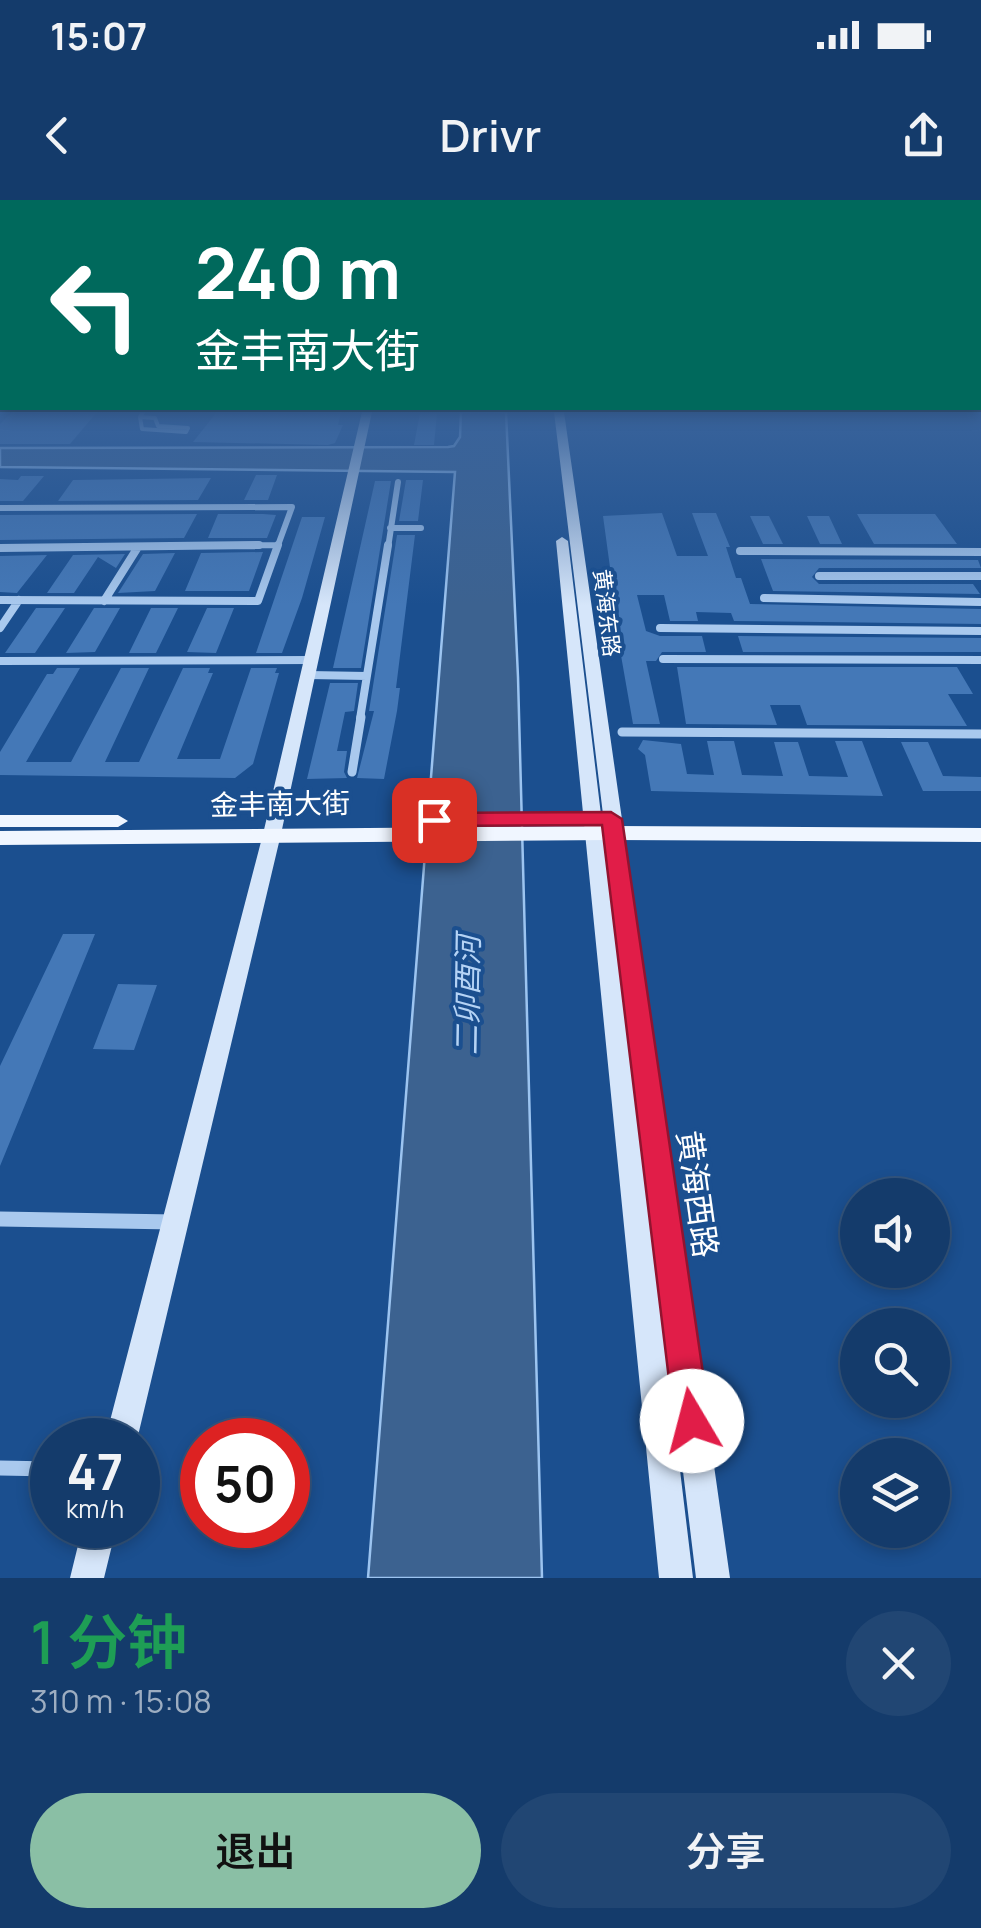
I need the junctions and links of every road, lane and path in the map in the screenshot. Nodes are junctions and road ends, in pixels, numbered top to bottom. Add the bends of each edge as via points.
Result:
1 (355, 476) edge
2 (556, 476) edge
3 (565, 476) edge
4 (398, 482) dead end
5 (0, 508) edge
6 (390, 528) junction
7 (421, 528) dead end
8 (277, 545) junction
9 (138, 547) junction
10 (0, 548) edge
11 (740, 551) dead end
12 (981, 552) edge
13 (819, 576) dead end
14 (981, 576) edge
15 (764, 598) dead end
16 (0, 600) edge
17 (19, 600) junction
18 (104, 601) junction
19 (981, 602) edge
20 (0, 628) edge
21 (660, 628) dead end
22 (981, 631) edge
23 (663, 658) dead end
24 (981, 660) edge
25 (0, 661) edge
26 (310, 668) junction
27 (367, 676) junction
28 (622, 732) dead end
29 (981, 734) edge
30 (352, 772) dead end
31 (0, 821) edge
32 (981, 821) edge
33 (602, 826) junction
34 (274, 828) junction
35 (981, 836) edge
36 (0, 838) edge
37 (0, 1218) edge
38 (176, 1222) junction
39 (127, 1418) edge
40 (0, 1468) edge
41 (30, 1469) edge
42 (94, 1548) edge
43 (87, 1578) edge
44 (676, 1578) edge
45 (713, 1578) edge

1 - 26 main road
2 - 33 main road, 黄海东路
3 - 33 main road, 黄海东路
4 - 6 street
5 - 8 street via 292,507
6 - 7 street
6 - 27 street
8 - 9 street
8 - 18 street via 258,601
9 - 10 street
9 - 18 street
11 - 12 street
13 - 14 street
15 - 19 street
16 - 17 street
17 - 18 street
17 - 20 street
21 - 22 street
23 - 24 street
25 - 26 street
26 - 27 street
26 - 34 main road
27 - 30 street
28 - 29 street
31 - 34 main road, 金丰南大街
32 - 33 main road, 金丰南大街
33 - 34 main road, 金丰南大街
33 - 35 main road, 金丰南大街
33 - 44 main road
33 - 45 main road, 黄海西路
34 - 36 main road, 金丰南大街
34 - 38 main road
37 - 38 street
38 - 39 main road
40 - 41 street
42 - 43 main road

